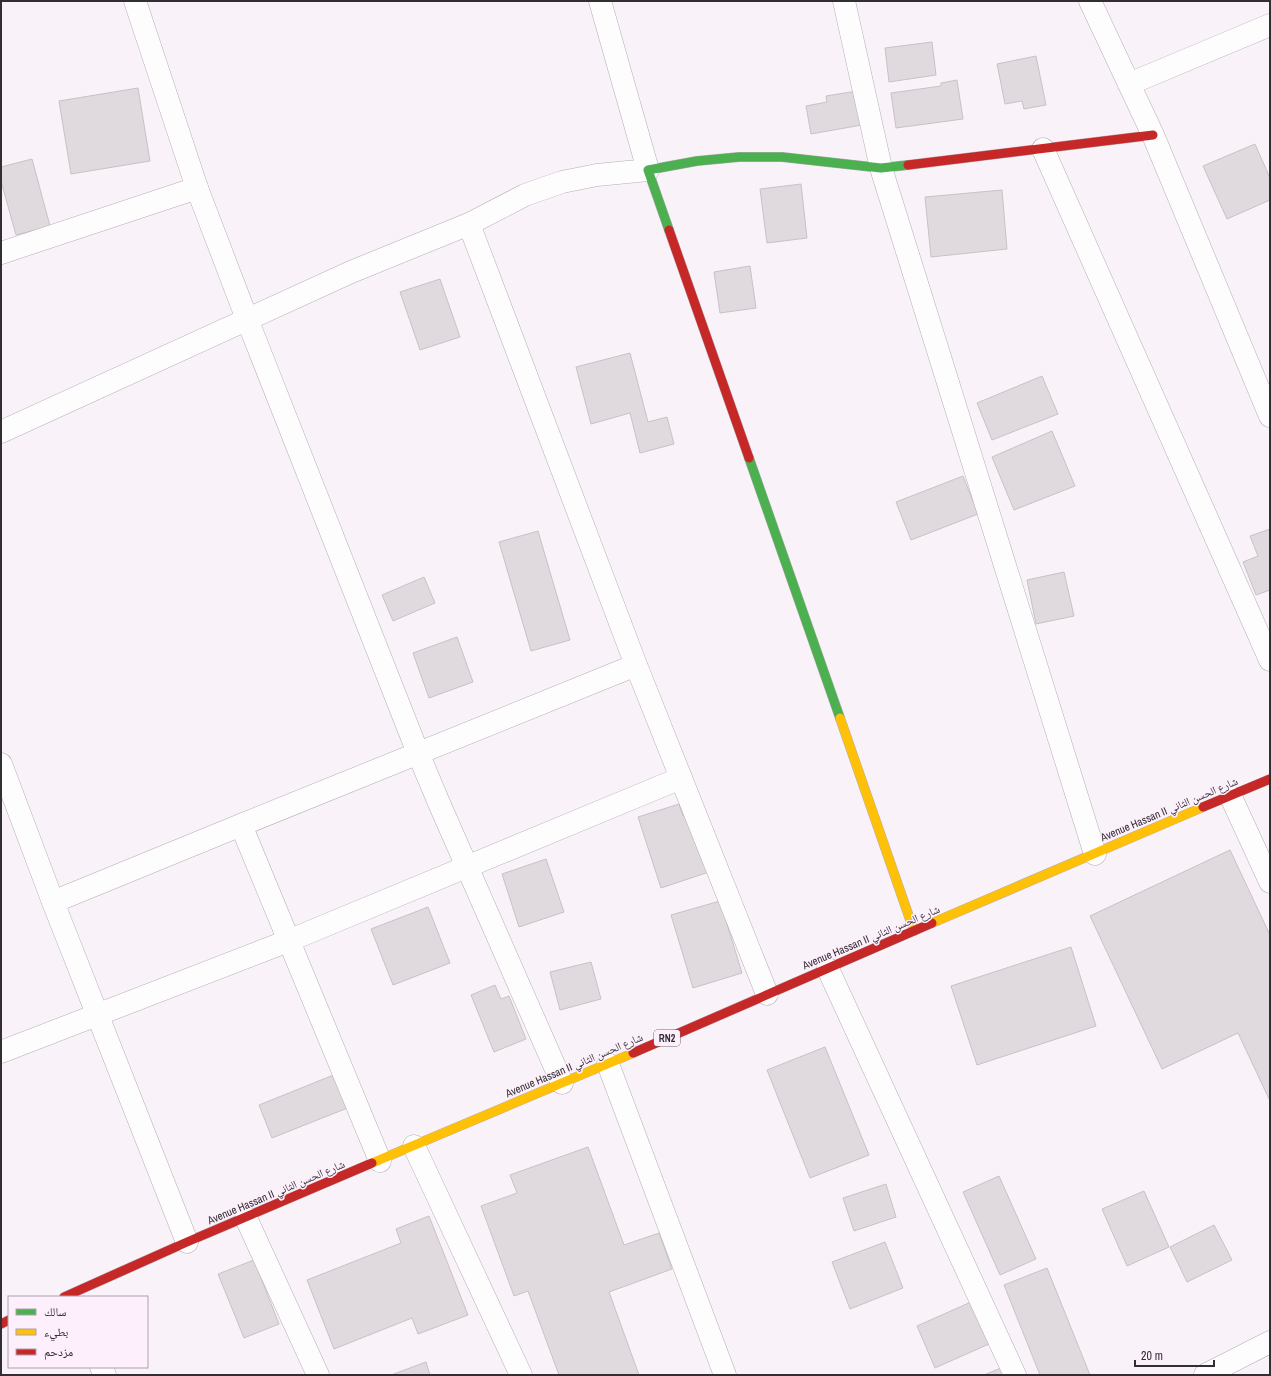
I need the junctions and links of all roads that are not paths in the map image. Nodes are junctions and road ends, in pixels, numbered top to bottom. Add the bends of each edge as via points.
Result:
1 (135, 1) edge
2 (600, 1) edge
3 (844, 1) edge
4 (1090, 1) edge
5 (1270, 25) edge
6 (1129, 84) junction
7 (1153, 135) junction
8 (1043, 149) junction
9 (881, 168) junction
10 (648, 170) junction
11 (197, 188) junction
12 (470, 224) junction
13 (1, 253) edge
14 (247, 319) junction
15 (1270, 416) edge
16 (1, 432) edge
17 (1270, 660) edge
18 (636, 665) junction
19 (418, 753) junction
20 (1, 764) edge
21 (681, 778) junction
22 (1270, 779) edge
23 (1231, 797) junction
24 (241, 825) junction
25 (1094, 854) junction
26 (467, 867) junction
27 (1270, 882) edge
28 (53, 902) junction
29 (914, 931) junction
30 (288, 941) junction
31 (828, 969) junction
32 (767, 994) junction
33 (98, 1014) junction
34 (1, 1052) edge
35 (608, 1064) junction
36 (562, 1083) junction
37 (414, 1146) junction
38 (380, 1161) junction
39 (246, 1218) junction
40 (187, 1242) junction
41 (68, 1296) edge
42 (1270, 1342) edge
43 (318, 1375) edge
44 (520, 1375) edge
45 (725, 1375) edge
46 (1015, 1375) edge
47 (1205, 1375) edge

1 - 11 street
2 - 10 street
3 - 9 street
4 - 6 street
5 - 6 street
6 - 7 street
7 - 8 main road
7 - 15 street
8 - 9 main road
8 - 17 street
9 - 10 main road via 782,157 746,157 697,161
9 - 25 street
10 - 12 street via 597,174 562,182 524,195
10 - 29 main road
11 - 13 street
11 - 14 street
12 - 14 street via 351,272
12 - 18 street
14 - 16 street
14 - 19 street
18 - 19 street
18 - 21 street
19 - 24 street
19 - 26 street
20 - 28 street
21 - 26 street
21 - 32 street
22 - 23 main road, Avenue Hassan II شارع الحسن الثاني / RN2
23 - 25 main road, Avenue Hassan II شارع الحسن الثاني / RN2
23 - 27 street
24 - 28 street
24 - 30 street
25 - 29 main road, Avenue Hassan II شارع الحسن الثاني / RN2
26 - 30 street
26 - 36 street
28 - 33 street
29 - 31 main road, Avenue Hassan II شارع الحسن الثاني / RN2
30 - 33 street
30 - 38 street
31 - 32 main road, Avenue Hassan II شارع الحسن الثاني / RN2
31 - 46 street
32 - 35 main road, Avenue Hassan II شارع الحسن الثاني / RN2
33 - 34 street
33 - 40 street
35 - 36 main road, Avenue Hassan II شارع الحسن الثاني / RN2
35 - 45 street
36 - 37 main road, Avenue Hassan II شارع الحسن الثاني / RN2
37 - 38 main road, Avenue Hassan II شارع الحسن الثاني / RN2
37 - 44 street
38 - 39 main road, Avenue Hassan II شارع الحسن الثاني / RN2
39 - 40 main road, Avenue Hassan II شارع الحسن الثاني / RN2
39 - 43 street
40 - 41 main road, Avenue Hassan II شارع الحسن الثاني / RN2
42 - 47 street

